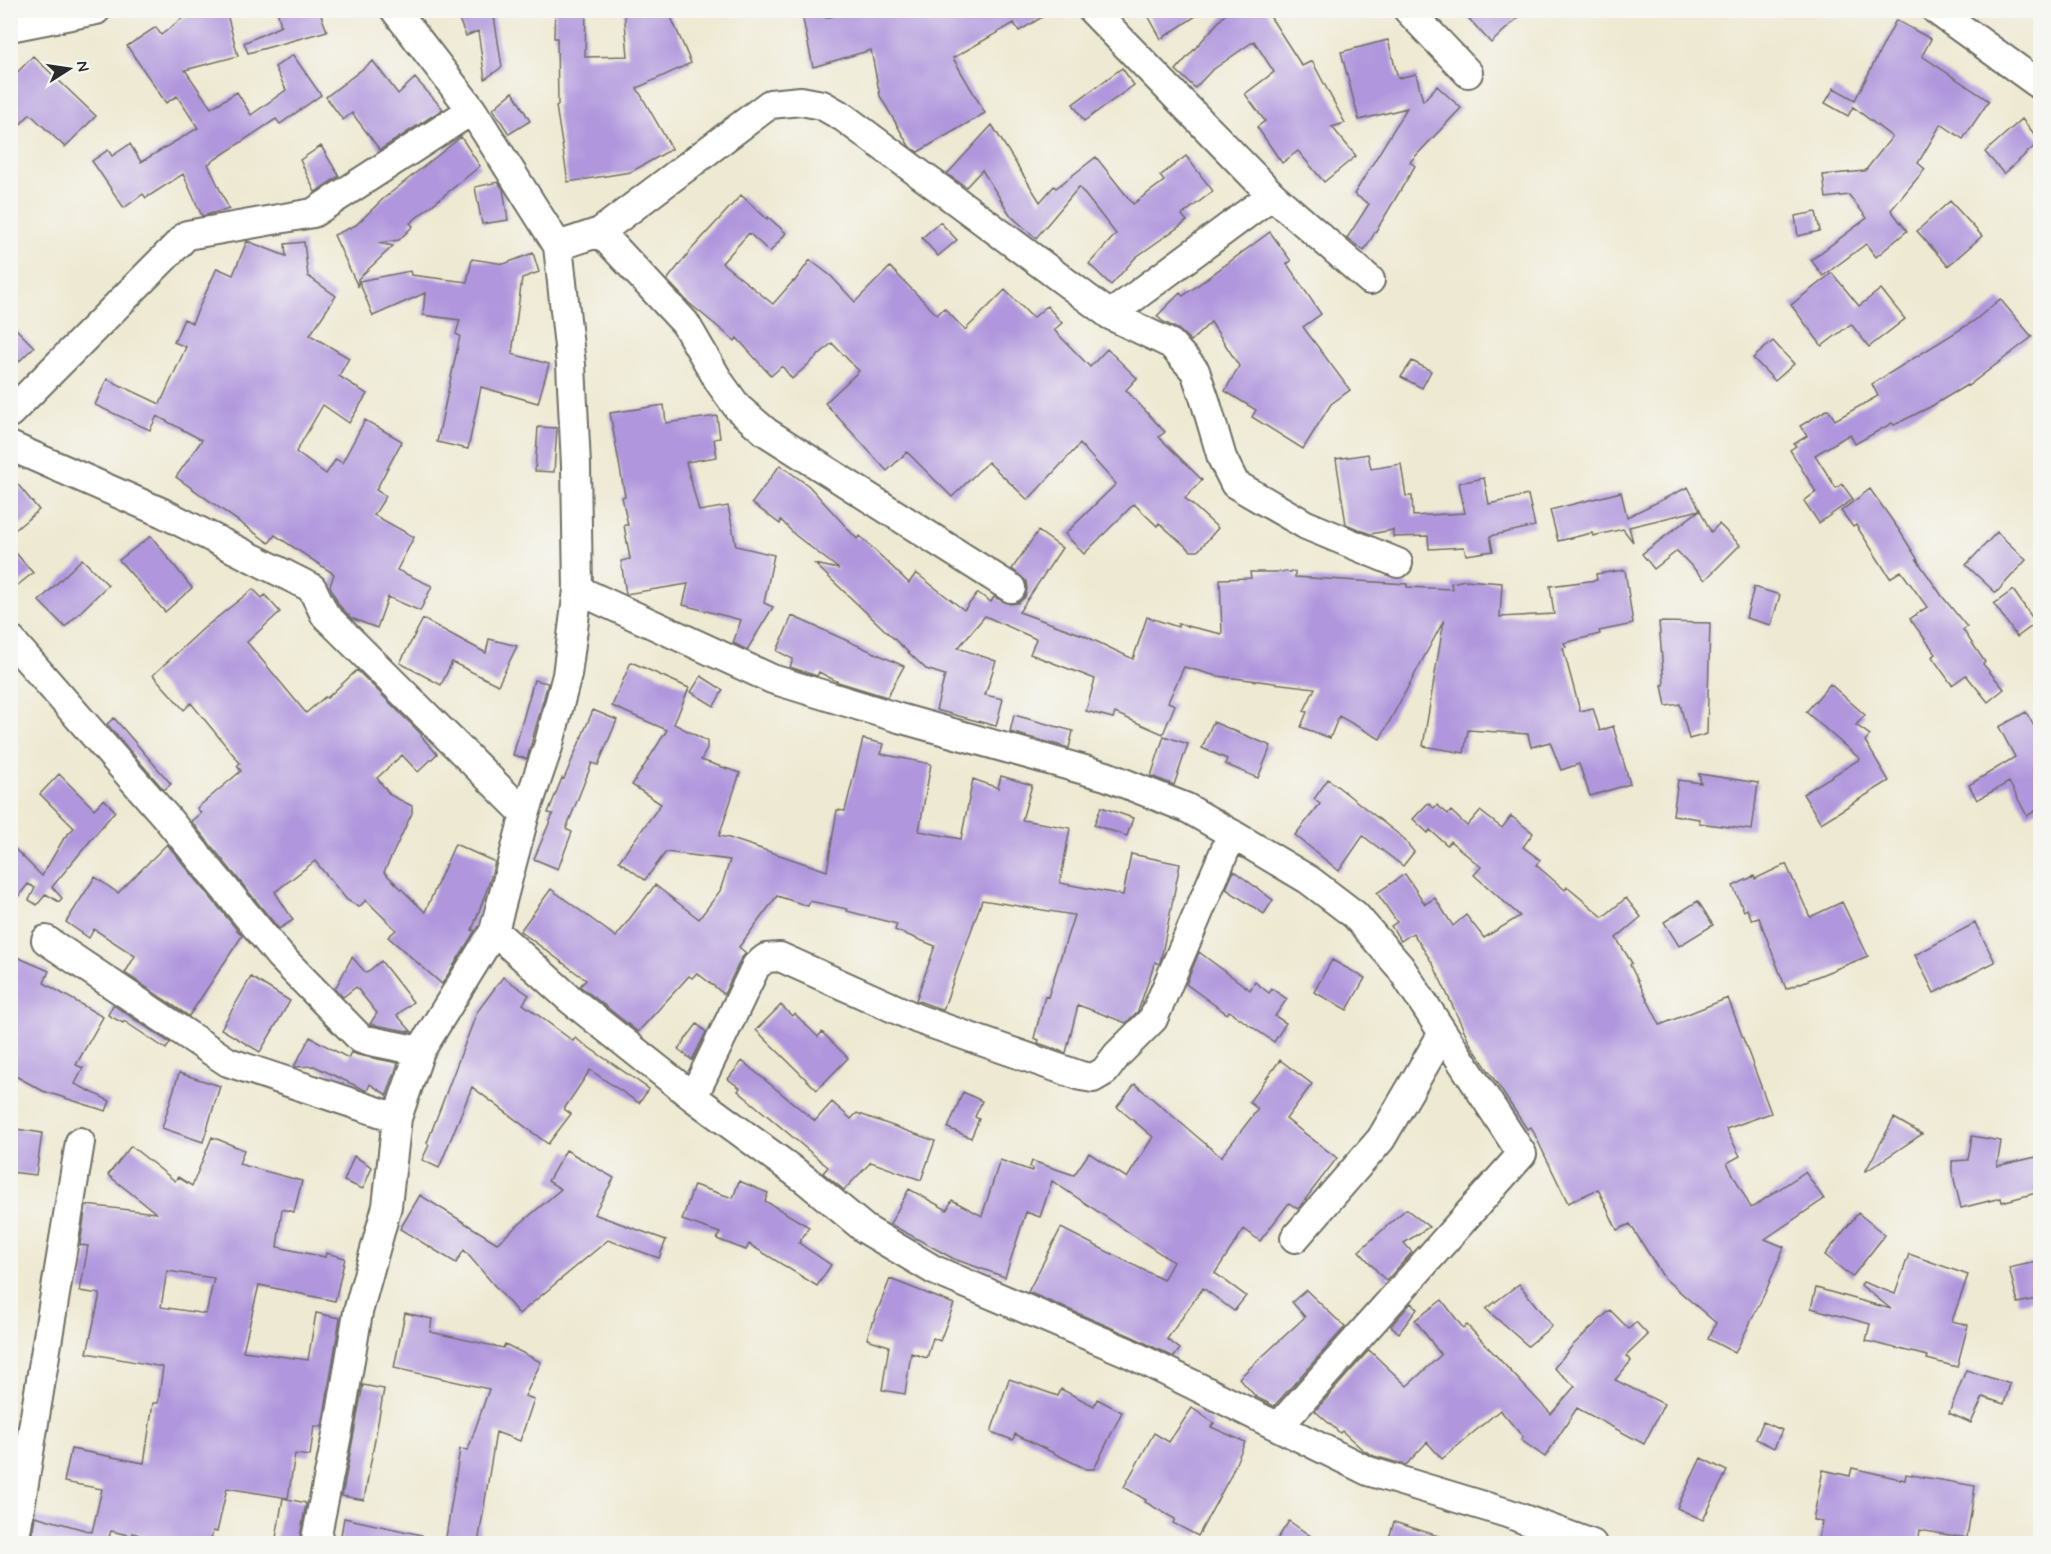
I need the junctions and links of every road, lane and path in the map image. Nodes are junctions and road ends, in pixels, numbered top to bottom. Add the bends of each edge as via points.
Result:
1 (96, 10) edge
2 (395, 10) edge
3 (1092, 10) edge
4 (1408, 10) edge
5 (1936, 10) edge
6 (10, 27) edge
7 (1468, 73) dead end
8 (2040, 85) edge
9 (472, 110) junction
10 (1272, 195) junction
11 (600, 232) junction
12 (558, 246) junction
13 (1370, 280) dead end
14 (1110, 315) junction
15 (10, 413) edge
16 (10, 446) edge
17 (1398, 563) dead end
18 (1011, 588) dead end
19 (578, 590) junction
20 (10, 639) edge
21 (525, 814) junction
22 (1232, 834) junction
23 (494, 931) junction
24 (46, 940) dead end
25 (1443, 1033) junction
26 (420, 1051) junction
27 (693, 1097) junction
28 (397, 1118) junction
29 (80, 1142) dead end
30 (1294, 1238) dead end
31 (1279, 1425) junction
32 (14, 1544) edge
33 (315, 1544) edge
34 (1592, 1544) edge

1 - 6 street
2 - 9 street
3 - 10 street
4 - 7 street
5 - 8 street
9 - 12 street
9 - 15 street via 313,213 187,235
10 - 13 street
10 - 14 street
11 - 12 street
11 - 14 street via 770,104 801,101 822,105 843,117
11 - 18 street via 685,323 738,408 766,432
12 - 19 street via 571,366
14 - 17 street via 1172,344 1195,371 1222,458 1235,484 1306,525
16 - 21 street via 163,513 312,588 325,615
19 - 21 street via 567,675
19 - 22 street via 772,679 1106,776 1187,808
20 - 26 street via 166,817 280,956 361,1039
21 - 23 street
22 - 25 street via 1309,880 1354,915 1400,967
22 - 27 street via 1153,1019 1105,1071 1093,1078 918,1020 780,957 766,958 756,966
23 - 26 street
23 - 27 street via 571,1000
24 - 28 street via 228,1062
25 - 30 street via 1381,1138
25 - 31 street via 1522,1155
26 - 28 street
27 - 31 street via 807,1180 865,1229 934,1270 1127,1352
28 - 33 street via 387,1206 358,1312
29 - 32 street
31 - 34 street via 1368,1471 1507,1513

